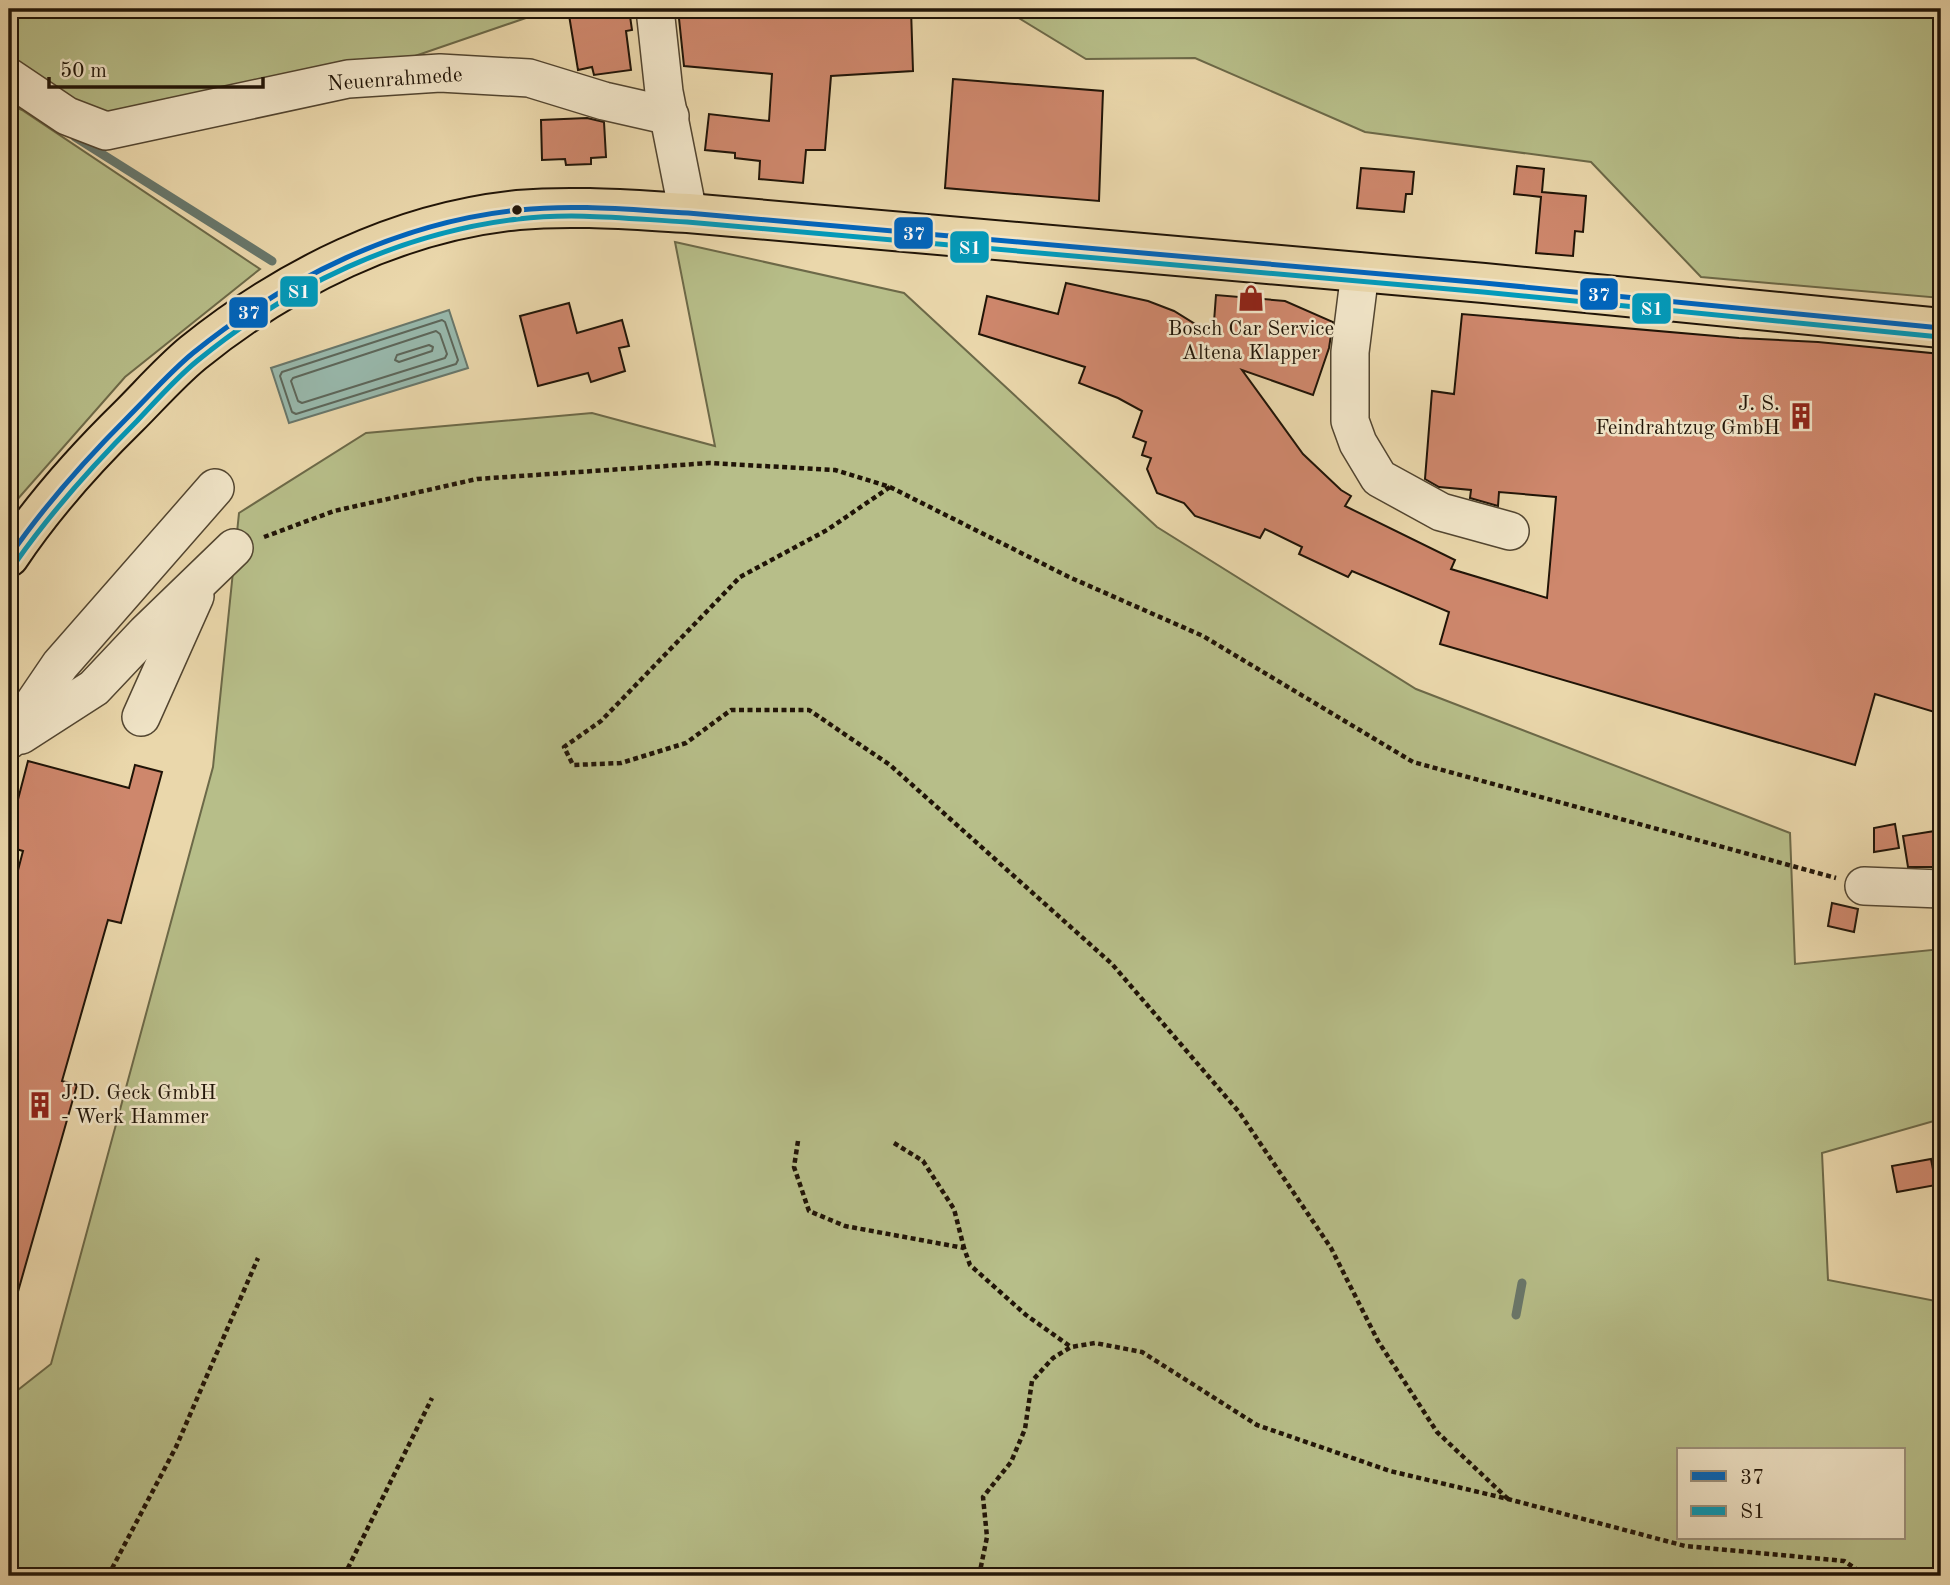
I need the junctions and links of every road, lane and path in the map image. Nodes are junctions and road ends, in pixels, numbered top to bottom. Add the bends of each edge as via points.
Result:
1 (655, 9) edge
2 (9, 77) edge
3 (670, 116) junction
4 (688, 212) junction
5 (1360, 272) junction
6 (1941, 328) edge
7 (890, 487) junction
8 (215, 488) dead end
9 (1510, 531) dead end
10 (234, 548) joint
11 (9, 557) edge
12 (204, 576) junction
13 (141, 717) dead end
14 (9, 741) edge
15 (1864, 886) joint
16 (1941, 889) edge
17 (797, 1141) dead end
18 (894, 1143) dead end
19 (964, 1248) junction
20 (258, 1258) dead end
21 (1071, 1347) junction
22 (432, 1398) dead end
23 (1508, 1499) junction
24 (108, 1576) edge
25 (344, 1576) edge
26 (979, 1576) edge
27 (1867, 1576) edge

1 - 3 street
2 - 3 street, Neuenrahmede via 67,116 106,131 348,79 440,73 529,78
3 - 4 street
4 - 5 main road
4 - 11 main road via 517,210 396,237 320,268 250,310 191,355 91,454
5 - 6 main road
5 - 9 street via 1350,352 1350,421 1357,443 1379,478 1441,512
7 - 10 path via 835,470 709,463 477,479 334,510
7 - 15 path via 1069,577 1203,636 1413,762
7 - 23 path via 827,530 740,577 601,720 564,747 573,765 621,764 686,743 731,710 809,710 890,765 1112,964 1239,1112 1331,1248 1378,1341 1437,1432
8 - 14 street via 60,665
10 - 12 street
12 - 13 street
12 - 14 street via 93,688
15 - 16 street
17 - 19 path via 794,1167 809,1211 845,1226
18 - 19 path via 923,1161 954,1209
19 - 21 path via 970,1265 1026,1315
20 - 24 path via 176,1447
21 - 23 path via 1095,1343 1142,1352 1257,1425 1390,1471
21 - 26 path via 1032,1381 1025,1429 1011,1462 983,1497 986,1537
22 - 25 path
23 - 27 path via 1685,1546 1844,1561

